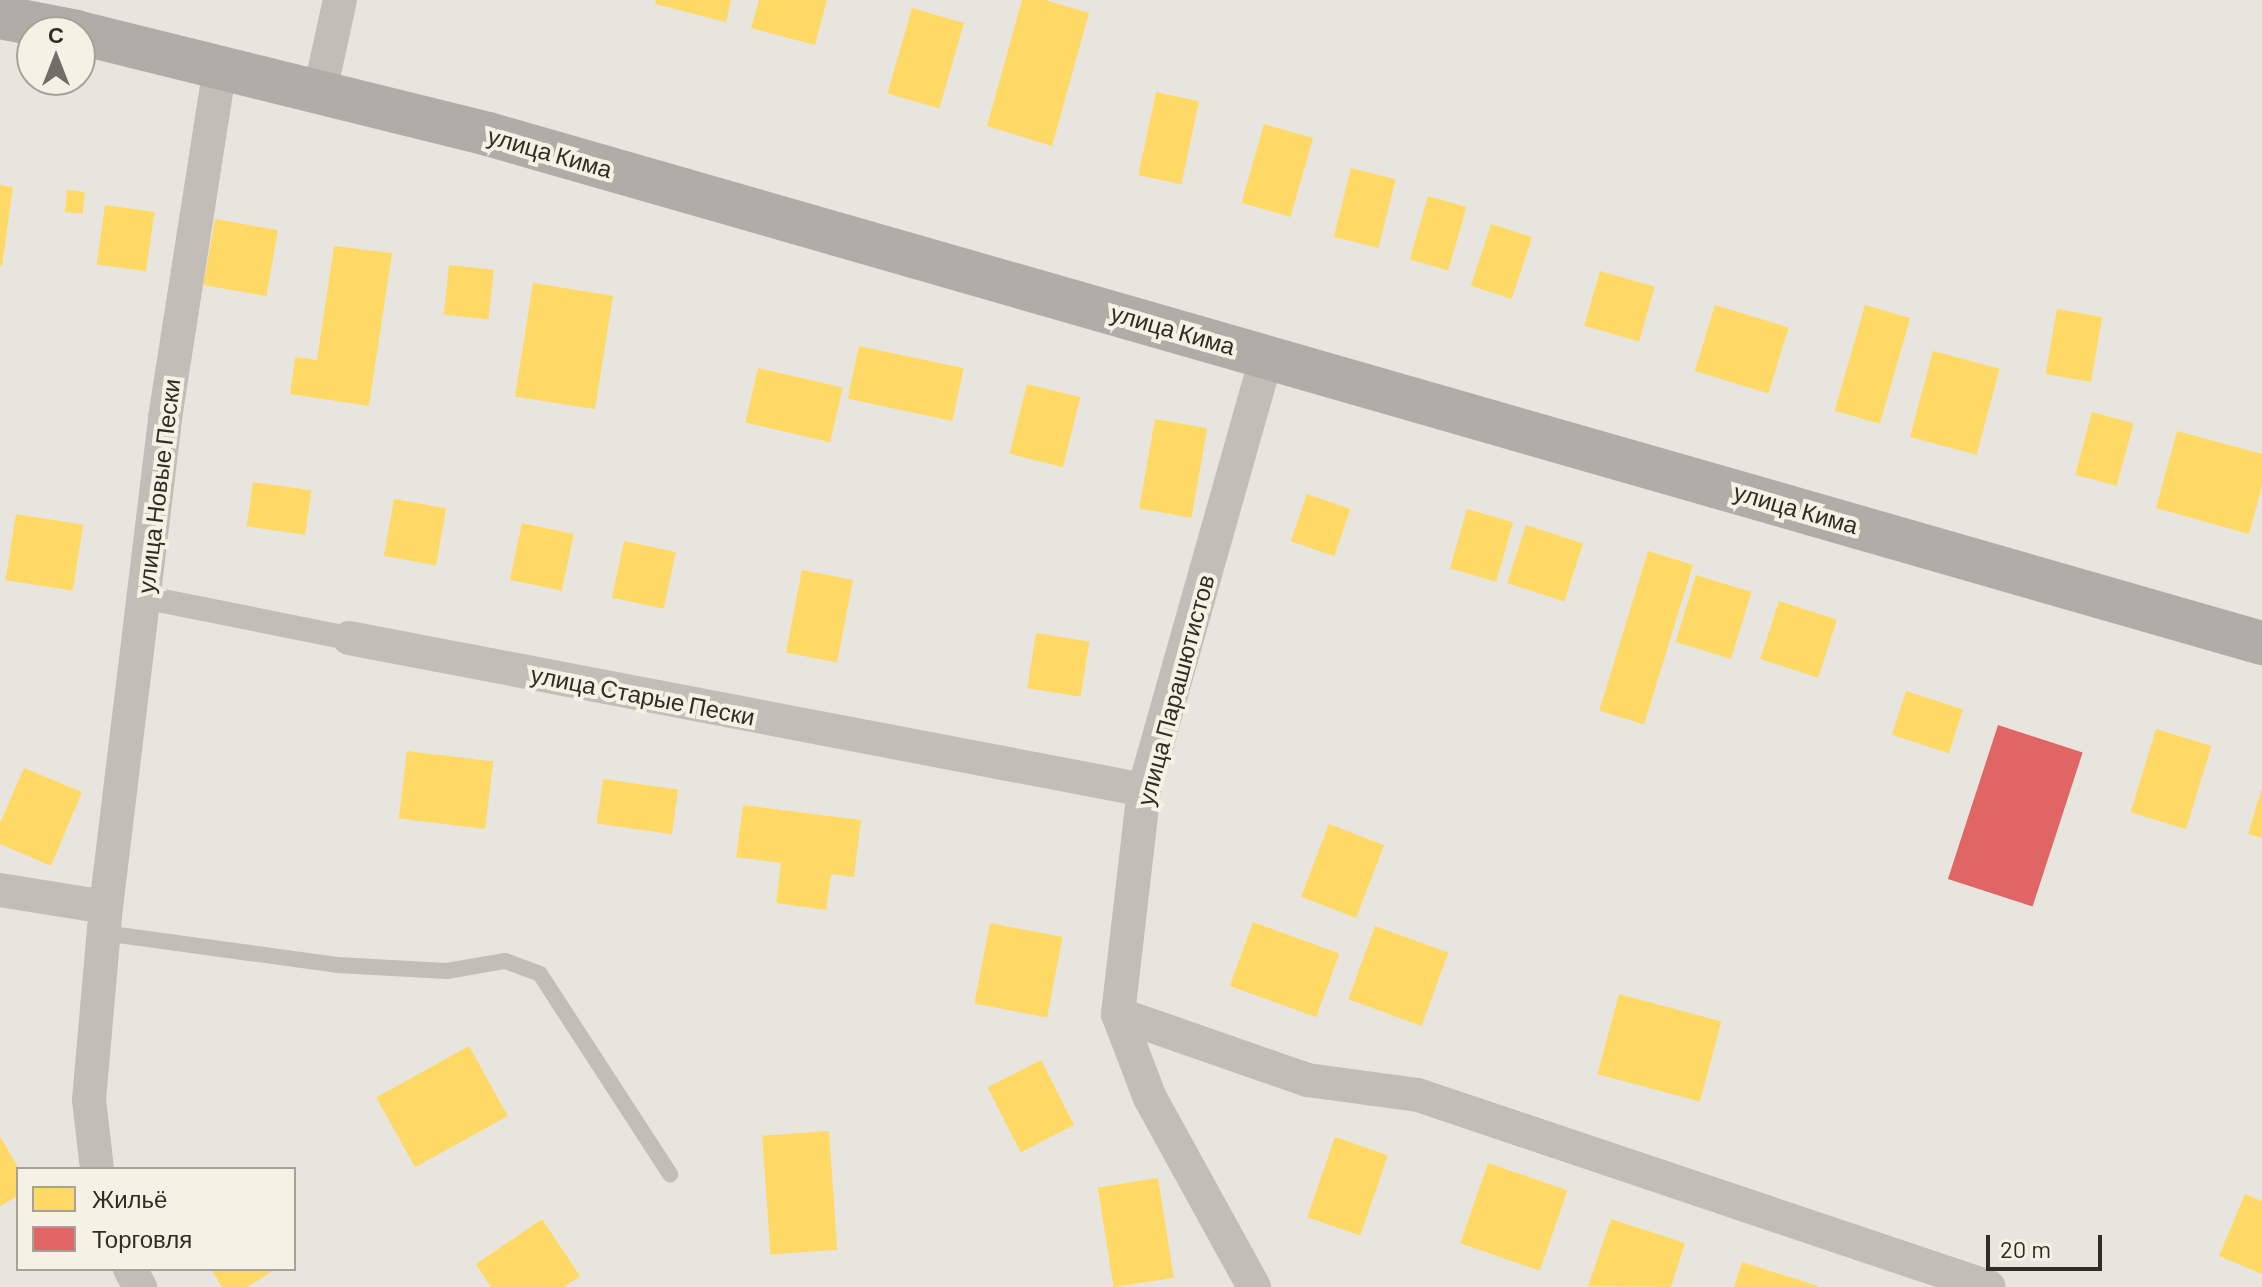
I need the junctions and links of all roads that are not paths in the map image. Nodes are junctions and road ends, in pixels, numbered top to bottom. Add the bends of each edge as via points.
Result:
1 (340, 0) edge
2 (96, 36) edge
3 (220, 67) junction
4 (320, 91) junction
5 (1267, 355) junction
6 (143, 597) junction
7 (349, 638) joint
8 (2262, 643) edge
9 (1144, 790) junction
10 (0, 890) edge
11 (105, 920) junction
12 (1118, 1014) junction
13 (97, 1167) edge
14 (670, 1174) dead end
15 (1254, 1287) edge
16 (1989, 1287) edge

1 - 4 street
2 - 3 main road, улица Кима
3 - 4 main road, улица Кима
3 - 6 street, улица Новые Пески
4 - 5 main road, улица Кима
5 - 8 main road, улица Кима
5 - 9 street, улица Парашютистов
6 - 7 street, улица Старые Пески
6 - 11 street, улица Новые Пески
7 - 9 street, улица Старые Пески
9 - 12 street, улица Парашютистов
10 - 11 street
11 - 13 street, улица Новые Пески via 89,1100
11 - 14 lane via 337,965 447,971 505,961 540,974
12 - 15 street, улица Парашютистов via 1150,1098
12 - 16 street via 1307,1080 1418,1095

